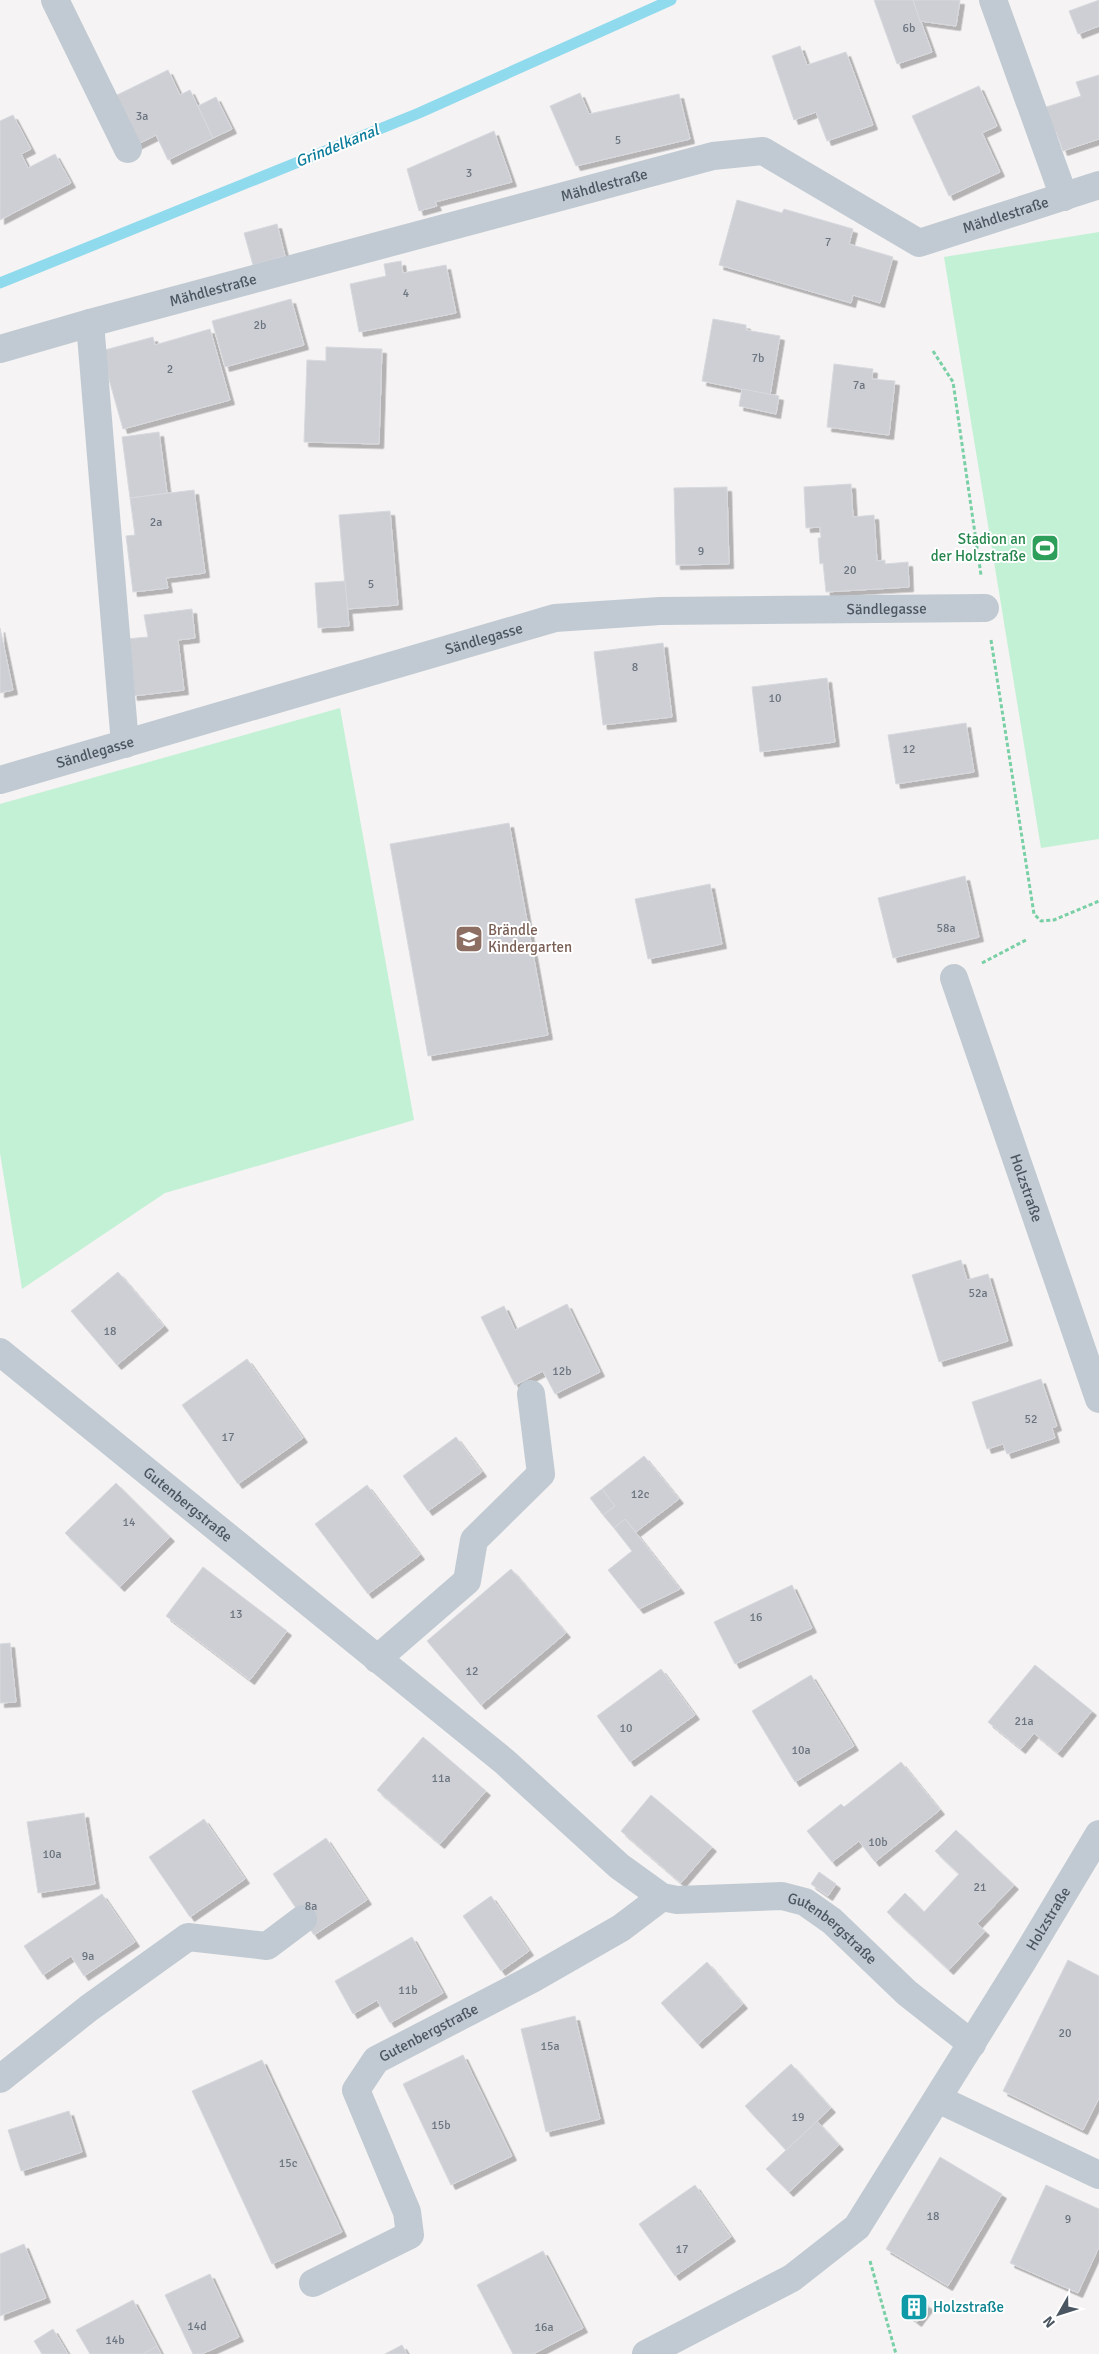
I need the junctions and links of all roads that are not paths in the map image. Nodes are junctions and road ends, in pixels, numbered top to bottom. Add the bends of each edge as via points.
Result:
1 (55, 0) edge
2 (993, 0) edge
3 (128, 149) dead end
4 (1099, 185) edge
5 (1064, 197) junction
6 (90, 323) junction
7 (0, 349) edge
8 (986, 608) dead end
9 (125, 744) junction
10 (0, 780) edge
11 (954, 978) road end
12 (0, 1352) edge
13 (531, 1394) dead end
14 (1099, 1400) edge
15 (377, 1659) junction
16 (1099, 1834) edge
17 (1090, 1872) edge
18 (662, 1898) junction
19 (303, 1919) dead end
20 (972, 2044) junction
21 (0, 2079) edge
22 (938, 2099) junction
23 (1099, 2175) edge
24 (313, 2284) dead end
25 (646, 2354) edge

1 - 3 street
2 - 5 street
4 - 5 street, Mähdlestraße
5 - 6 street, Mähdlestraße via 919,243 763,151 714,156
6 - 7 street, Mähdlestraße
6 - 9 street
8 - 9 street, Sändlegasse via 660,611 555,618
9 - 10 street, Sändlegasse
11 - 14 street, Holzstraße
12 - 15 street, Gutenbergstraße
13 - 15 street via 541,1474 474,1540 467,1581
15 - 18 street, Gutenbergstraße via 505,1762 619,1866
16 - 17 street, Holzstraße
17 - 20 street, Holzstraße
18 - 20 street, Gutenbergstraße via 782,1896 805,1902 832,1921 907,1992
18 - 24 street, Gutenbergstraße via 621,1928 532,1979 376,2060 356,2090 406,2212 410,2235
19 - 21 street via 267,1946 188,1937 89,2008
20 - 22 street, Holzstraße
22 - 23 street
22 - 25 street, Holzstraße via 866,2214 841,2241 792,2278

